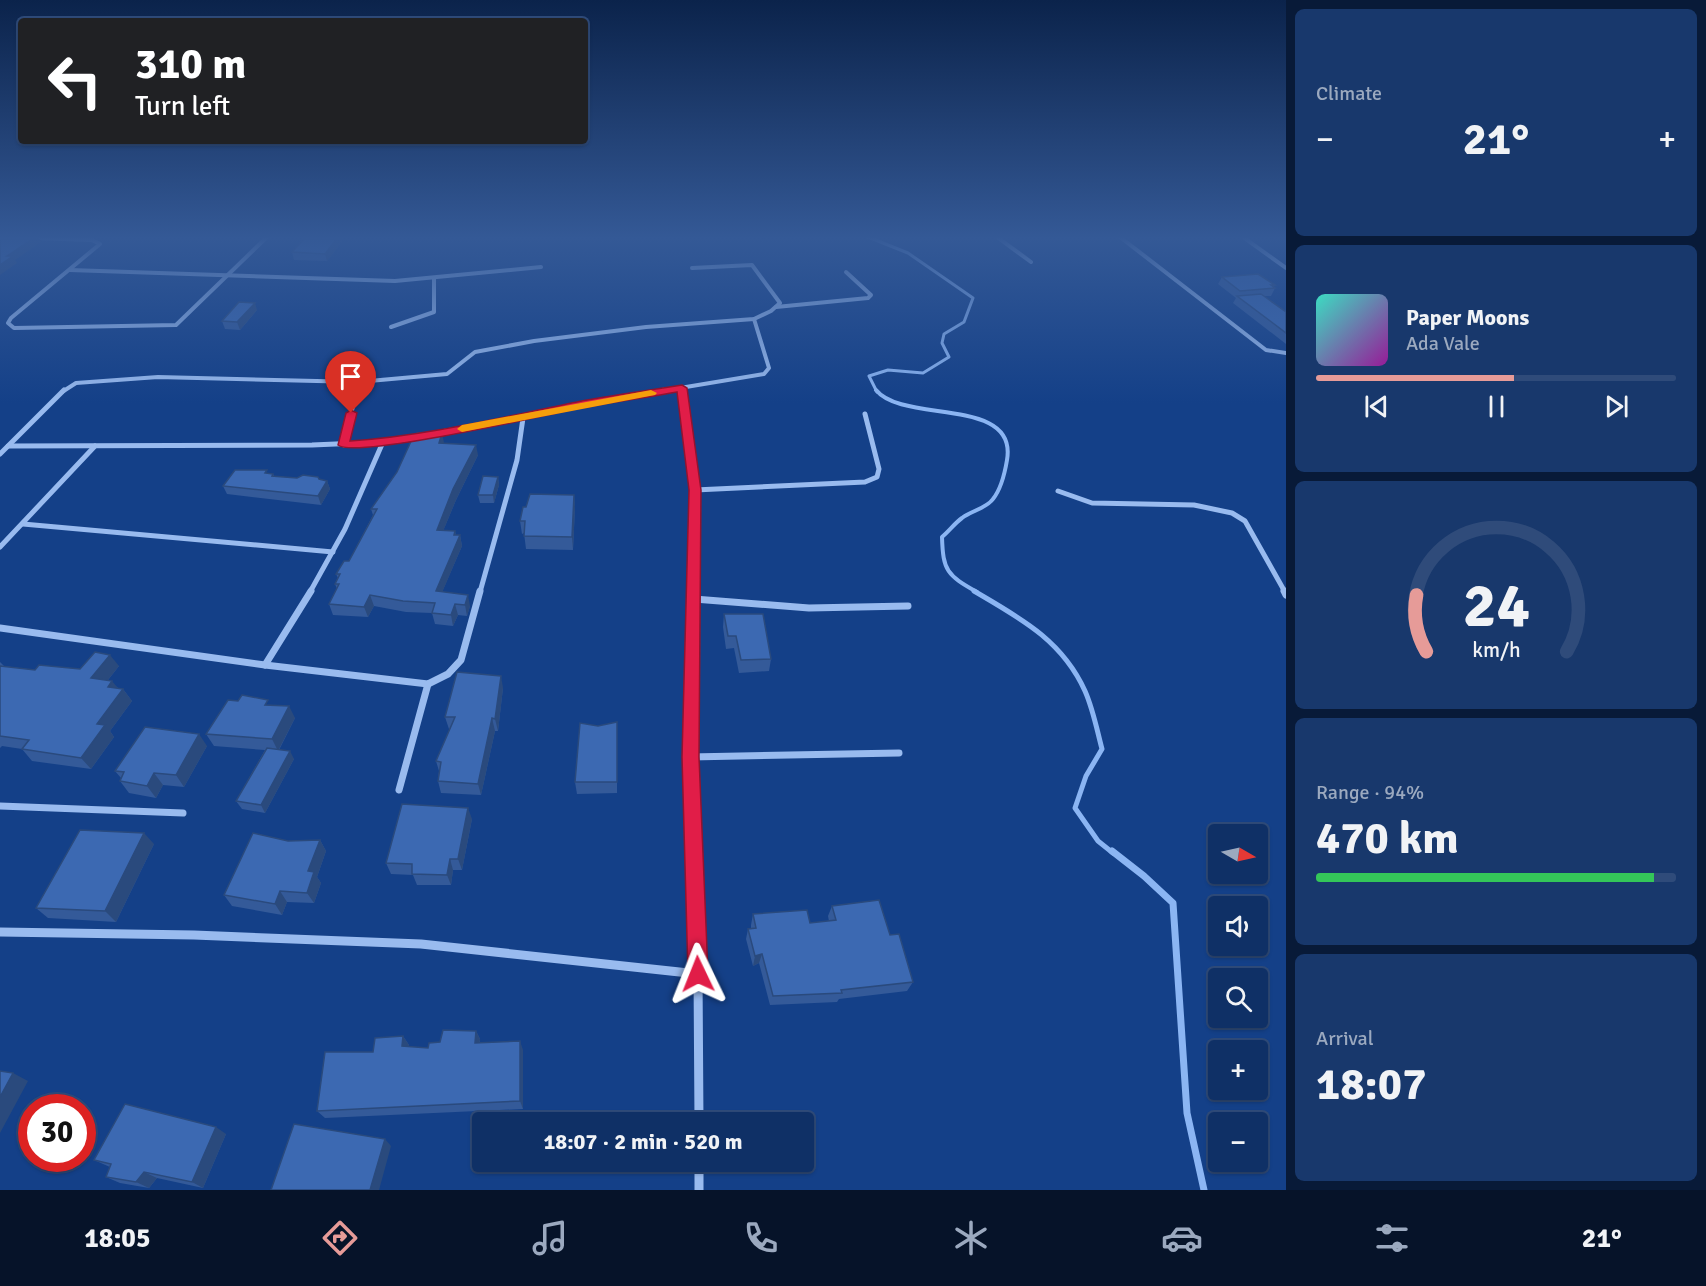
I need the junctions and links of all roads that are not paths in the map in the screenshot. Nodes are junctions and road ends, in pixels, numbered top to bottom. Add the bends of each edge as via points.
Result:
1 (42, 293) edge
2 (210, 293) edge
3 (434, 293) edge
4 (774, 293) edge
5 (868, 293) edge
6 (1191, 293) edge
7 (776, 308) junction
8 (754, 319) junction
9 (391, 327) dead end
10 (1286, 352) edge
11 (358, 382) junction
12 (682, 388) junction
13 (866, 414) dead end
14 (523, 418) junction
15 (383, 442) junction
16 (344, 445) junction
17 (9, 446) junction
18 (94, 446) junction
19 (0, 454) edge
20 (695, 490) junction
21 (1058, 491) dead end
22 (23, 524) junction
23 (0, 547) edge
24 (333, 552) junction
25 (1286, 595) edge
26 (694, 598) junction
27 (908, 606) dead end
28 (0, 628) edge
29 (265, 665) junction
30 (428, 684) junction
31 (898, 753) dead end
32 (690, 757) junction
33 (399, 790) dead end
34 (0, 806) edge
35 (183, 813) dead end
36 (0, 932) edge
37 (698, 974) junction
38 (699, 1112) edge
39 (699, 1172) edge
40 (699, 1190) edge

1 - 2 street via 8,323 14,328 35,329 176,325
3 - 9 street via 434,312
4 - 7 street via 780,303
5 - 7 street via 868,298
6 - 10 street via 1266,351
7 - 8 street
8 - 11 street via 534,341 475,352 447,374
8 - 12 street via 768,371
11 - 16 street
11 - 17 street via 217,377 83,381 67,387
12 - 14 street
12 - 20 street
13 - 20 street via 879,469 877,477 865,482
14 - 15 street
14 - 30 street via 517,460 461,660 448,674
15 - 16 street
15 - 24 street via 367,486
16 - 18 street
17 - 18 street
17 - 19 street
18 - 22 street
20 - 26 street
21 - 25 street via 1089,503 1211,507 1236,513 1245,521
22 - 23 street
22 - 24 street
24 - 29 street
26 - 27 street via 809,608
26 - 32 street
28 - 29 street
29 - 30 street
30 - 33 street
31 - 32 street
32 - 37 street
34 - 35 street
36 - 37 street via 421,944
37 - 38 street
39 - 40 street

